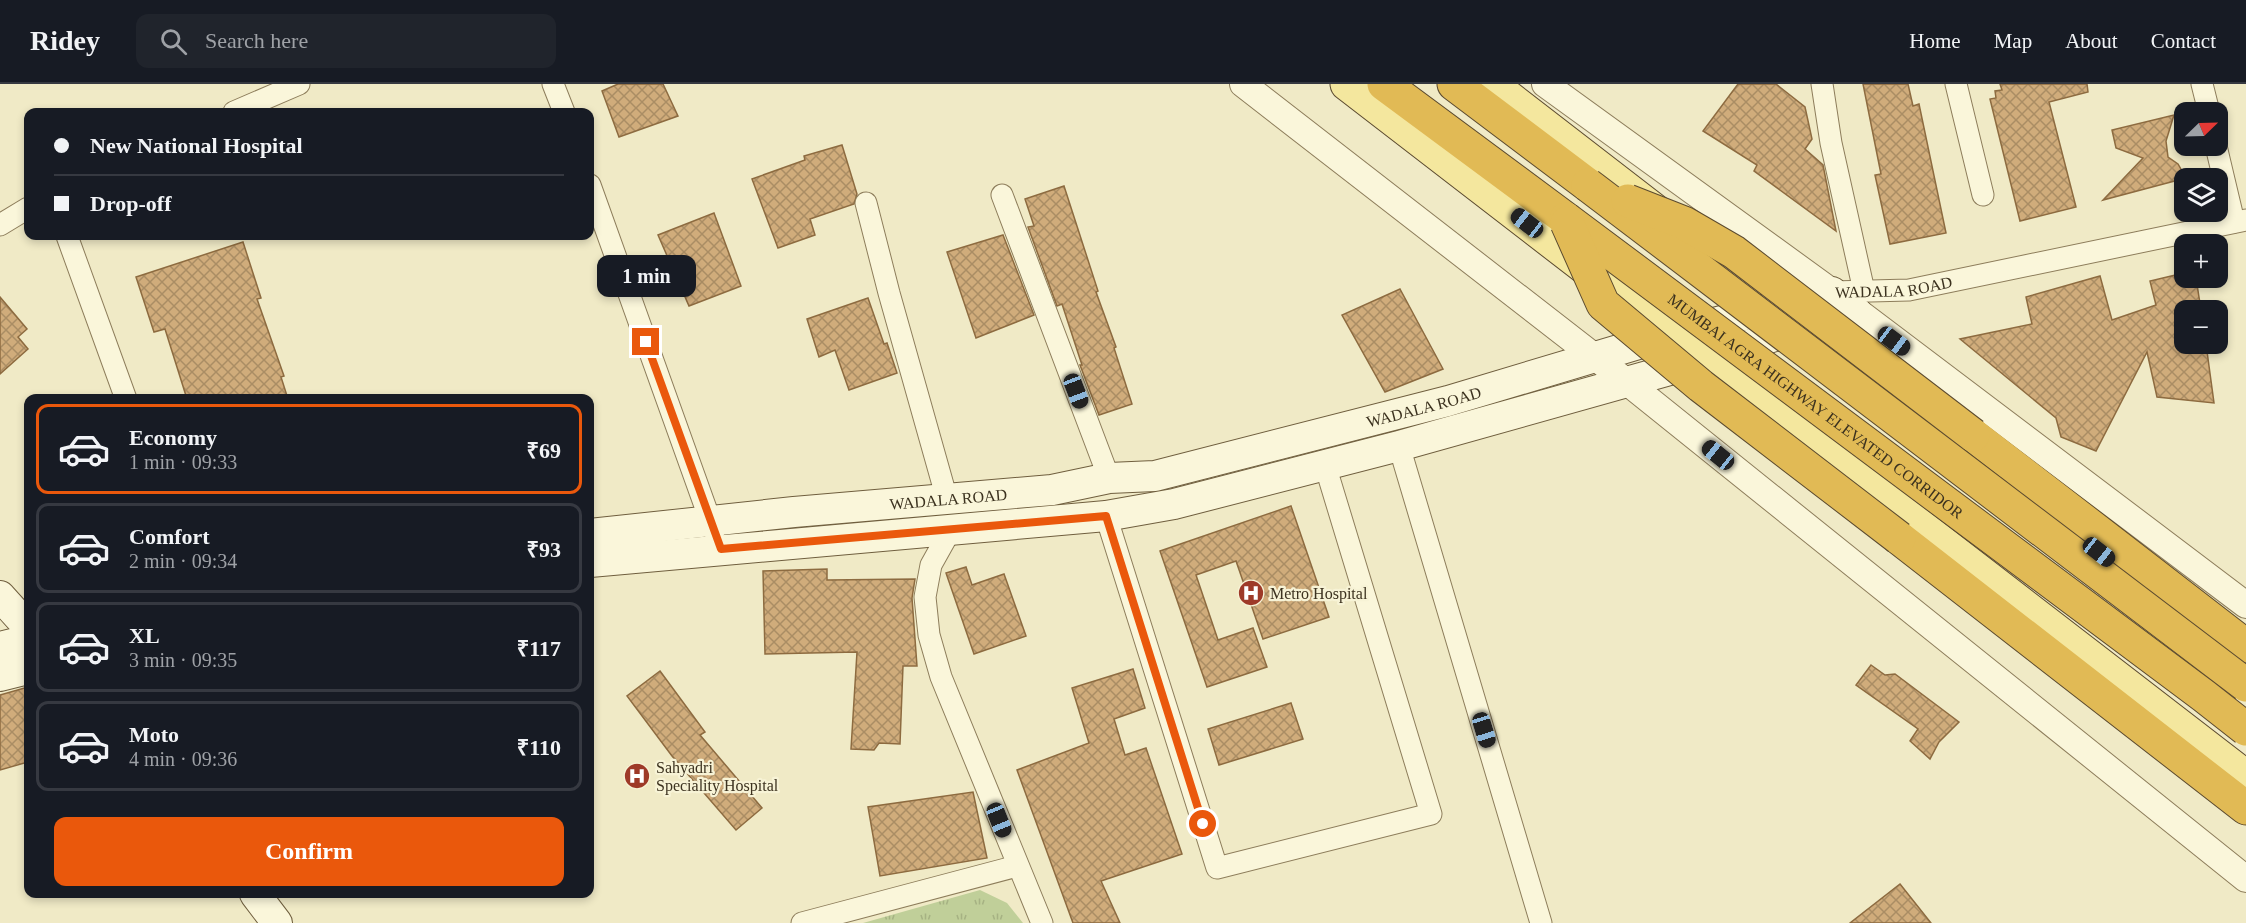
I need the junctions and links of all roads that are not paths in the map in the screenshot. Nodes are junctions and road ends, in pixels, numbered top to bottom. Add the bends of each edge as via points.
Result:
1 (298, 84) edge
2 (553, 84) edge
3 (1243, 84) edge
4 (1347, 84) edge
5 (1384, 84) edge
6 (1454, 84) edge
7 (1491, 84) edge
8 (1545, 84) edge
9 (1822, 84) edge
10 (1956, 84) edge
11 (2202, 84) edge
12 (2206, 102) edge
13 (243, 108) edge
14 (562, 108) edge
15 (2219, 156) edge
16 (1588, 184) junction
17 (1002, 195) dead end
18 (1983, 195) dead end
19 (594, 196) edge
20 (866, 203) dead end
21 (24, 210) edge
22 (1566, 219) junction
23 (2240, 221) edge
24 (0, 225) edge
25 (68, 240) edge
26 (1832, 292) junction
27 (1861, 302) junction
28 (1778, 304) junction
29 (1806, 325) junction
30 (1672, 334) junction
31 (1595, 358) junction
32 (1705, 360) junction
33 (1627, 382) junction
34 (124, 394) edge
35 (1399, 446) junction
36 (1325, 465) junction
37 (1109, 478) junction
38 (947, 499) junction
39 (1106, 516) junction
40 (710, 521) junction
41 (950, 531) junction
42 (594, 534) edge
43 (721, 549) junction
44 (594, 562) edge
45 (0, 596) edge
46 (2246, 605) edge
47 (24, 623) edge
48 (24, 641) edge
49 (2246, 646) edge
50 (0, 647) edge
51 (2246, 666) edge
52 (24, 670) edge
53 (0, 676) edge
54 (2246, 685) edge
55 (2246, 729) edge
56 (2246, 777) edge
57 (2246, 808) edge
58 (1017, 866) junction
59 (2246, 879) edge
60 (258, 898) edge
61 (278, 923) edge
62 (802, 923) edge
63 (1042, 923) edge
64 (1541, 923) edge

1 - 13 street
2 - 14 street
3 - 31 street
4 - 30 main road
5 - 22 highway, MUMBAI AGRA HIGHWAY ELEVATED CORRIDOR
6 - 16 highway
7 - 28 main road
8 - 26 street
9 - 27 street
10 - 18 street
11 - 12 street
15 - 23 street
16 - 49 highway, bridge via 1684,224 1734,252
16 - 54 highway, bridge
17 - 37 street
19 - 40 street
20 - 38 street
21 - 24 street
22 - 55 highway, MUMBAI AGRA HIGHWAY ELEVATED CORRIDOR, bridge
22 - 57 highway, bridge via 1603,304 1701,387
23 - 27 street, WADALA ROAD
25 - 34 street
26 - 27 street
26 - 28 main road, WADALA ROAD
27 - 29 main road, WADALA ROAD
27 - 46 street
28 - 29 main road
28 - 30 main road, WADALA ROAD
29 - 32 main road, WADALA ROAD
29 - 51 main road
30 - 31 main road, WADALA ROAD
30 - 32 main road
31 - 33 street
31 - 37 main road, WADALA ROAD via 1448,401 1155,476
32 - 33 main road, WADALA ROAD
32 - 56 main road
33 - 35 main road, WADALA ROAD
33 - 59 street
35 - 36 main road, WADALA ROAD
35 - 64 street
36 - 39 main road, WADALA ROAD via 1174,504
36 - 39 street via 1431,814 1217,868
37 - 38 main road, WADALA ROAD via 1052,490
38 - 40 main road, WADALA ROAD
39 - 41 main road, WADALA ROAD
40 - 42 main road, WADALA ROAD
40 - 43 street
41 - 43 main road, WADALA ROAD
41 - 58 street via 931,565 925,597 929,635 941,677
43 - 44 main road, WADALA ROAD
45 - 47 main road
48 - 50 main road
52 - 53 main road
58 - 62 street
58 - 63 street
60 - 61 main road

